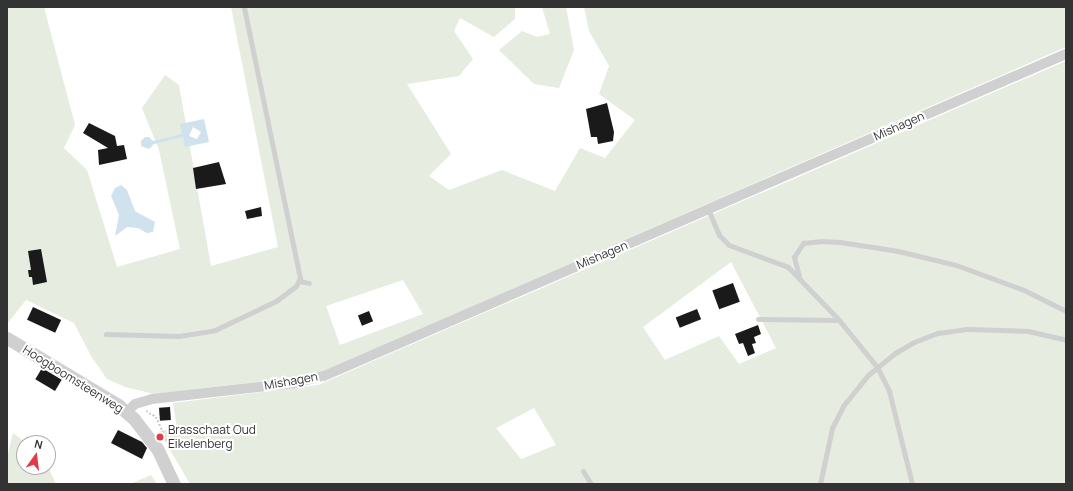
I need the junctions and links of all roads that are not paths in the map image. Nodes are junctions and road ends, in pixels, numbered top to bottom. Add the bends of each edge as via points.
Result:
1 (244, 7) edge
2 (1066, 54) edge
3 (708, 210) junction
4 (799, 276) junction
5 (299, 281) junction
6 (309, 283) dead end
7 (1066, 311) edge
8 (758, 319) dead end
9 (839, 320) junction
10 (106, 334) dead end
11 (7, 338) edge
12 (1066, 340) edge
13 (877, 367) junction
14 (127, 412) junction
15 (583, 471) dead end
16 (174, 484) edge
17 (591, 484) edge
18 (820, 484) edge
19 (912, 484) edge

1 - 5 lane via 300,271
2 - 3 street, Mishagen
3 - 4 lane via 719,235 729,245 776,260
3 - 14 street, Mishagen via 324,376 287,384 152,400 135,404
4 - 7 lane via 794,257 803,243 840,242 898,251 956,265 1024,290
4 - 9 lane
5 - 6 lane
5 - 10 lane via 276,301 235,322 204,333 179,336
8 - 9 lane
9 - 13 lane
11 - 14 street, Hoogboomsteenweg
12 - 13 lane via 1028,331 966,329 914,342
13 - 18 lane via 854,390 832,428
13 - 19 lane via 889,391
14 - 16 street, Hoogboomsteenweg via 151,438
15 - 17 lane

